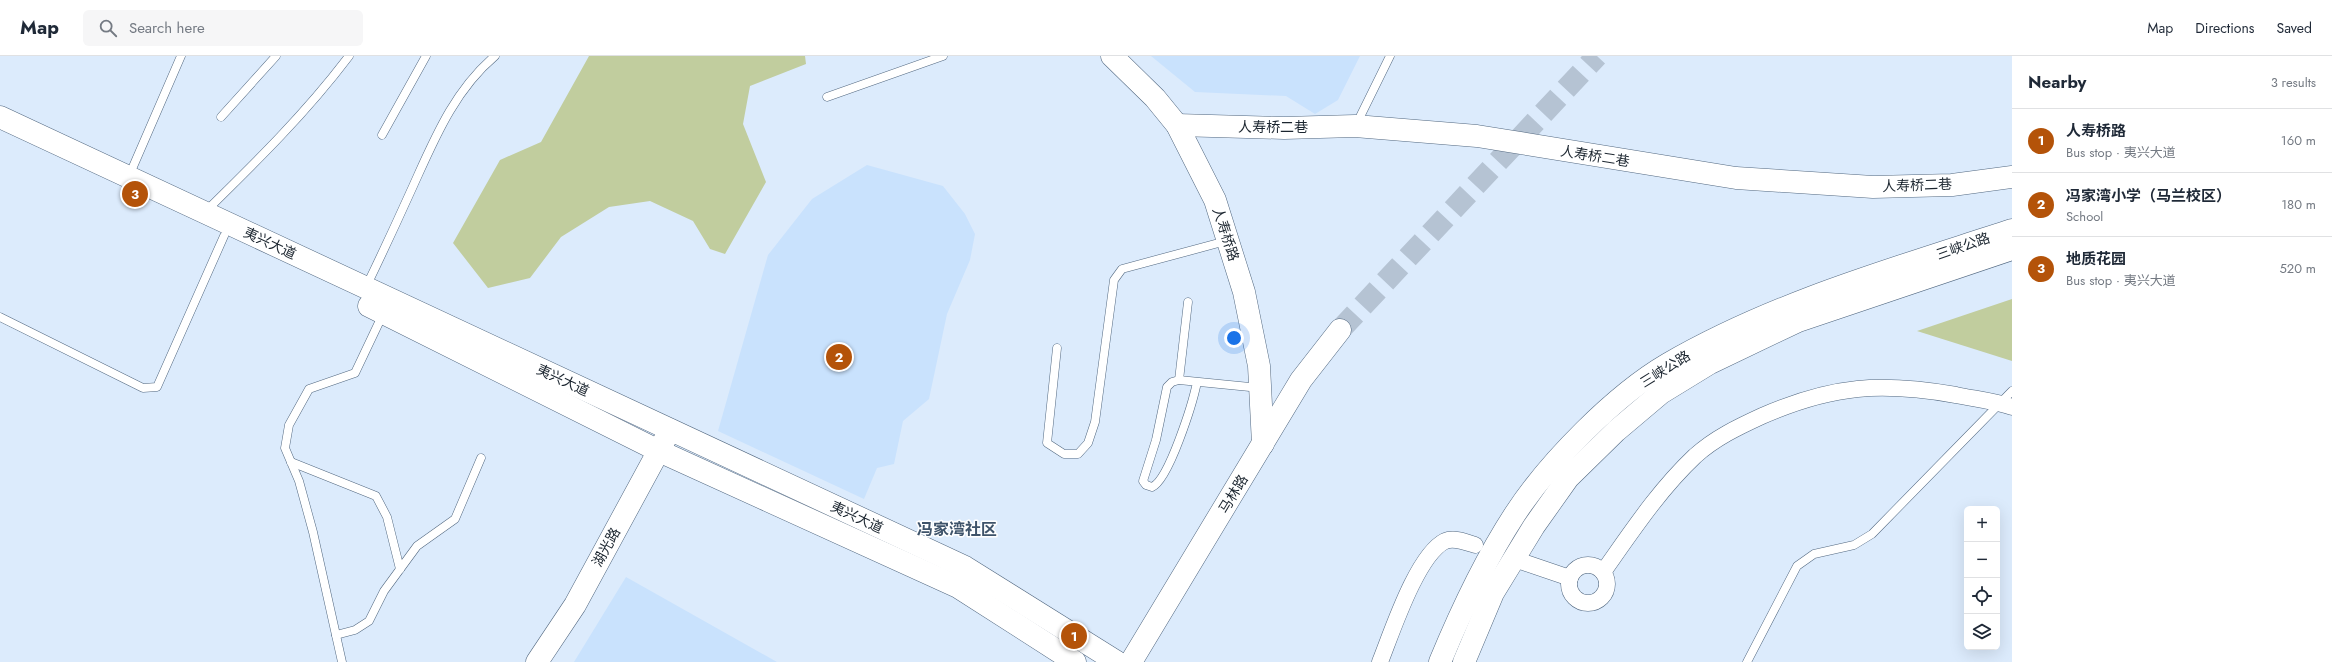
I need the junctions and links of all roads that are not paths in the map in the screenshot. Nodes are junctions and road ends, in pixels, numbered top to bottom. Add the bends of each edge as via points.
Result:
1 (182, 56) edge
2 (276, 56) edge
3 (349, 56) edge
4 (426, 56) edge
5 (495, 56) edge
6 (943, 56) edge
7 (1112, 56) edge
8 (1390, 56) edge
9 (827, 97) dead end
10 (0, 117) edge
11 (221, 117) dead end
12 (1177, 125) junction
13 (1355, 126) junction
14 (0, 130) edge
15 (382, 135) dead end
16 (128, 177) junction
17 (2012, 177) edge
18 (205, 212) junction
19 (2012, 230) edge
20 (224, 236) junction
21 (1229, 240) junction
22 (2012, 249) edge
23 (366, 288) junction
24 (1188, 302) dead end
25 (384, 313) junction
26 (0, 317) edge
27 (1340, 330) tunnel mouth
28 (1057, 348) dead end
29 (1179, 380) junction
30 (1196, 382) junction
31 (1260, 388) junction
32 (2012, 391) edge
33 (2006, 405) edge
34 (670, 430) junction
35 (1263, 444) junction
36 (659, 451) junction
37 (481, 458) dead end
38 (291, 462) junction
39 (1475, 546) dead end
40 (1523, 562) dead end
41 (400, 569) junction
42 (1603, 572) junction
43 (1570, 578) junction
44 (336, 635) junction
45 (342, 662) edge
46 (537, 662) edge
47 (1075, 662) edge
48 (1117, 662) edge
49 (1131, 662) edge
50 (1380, 662) edge
51 (1440, 662) edge
52 (1464, 662) edge
53 (1747, 662) edge

1 - 16 lane
2 - 11 lane
3 - 18 lane via 322,91 269,150
4 - 15 lane
5 - 23 lane via 482,67 460,94 435,138
6 - 9 lane
7 - 12 main road, 人寿桥路 via 1155,98
8 - 13 lane
10 - 16 main road, 夷兴大道
12 - 13 main road, 人寿桥二巷 via 1284,128
12 - 21 main road, 人寿桥路 via 1215,200
13 - 17 main road, 人寿桥二巷 via 1477,136 1736,178 1873,187 1952,185
14 - 20 main road, 夷兴大道
16 - 18 main road, 夷兴大道
18 - 23 main road, 夷兴大道
19 - 51 main road, 三峡公路 via 1810,298 1742,325 1667,365 1614,403 1562,455 1516,513 1476,584
20 - 25 main road, 夷兴大道
20 - 26 lane via 157,387 143,388
21 - 28 lane via 1122,269 1114,280 1095,422 1088,443 1078,454 1064,454 1047,442
21 - 31 main road, 人寿桥路 via 1244,292 1259,366
22 - 52 main road, 三峡公路 via 1798,321 1710,363 1661,393 1616,431 1568,478 1534,526 1493,593
23 - 34 main road, 夷兴大道
24 - 29 lane
25 - 36 main road, 夷兴大道
25 - 38 lane via 354,373 309,389 289,425 285,448
27 - 35 main road, 马林路 via 1301,380
29 - 30 lane
29 - 30 lane via 1167,387 1156,440 1143,474 1143,481 1152,487 1162,479 1184,426
30 - 31 lane
31 - 35 main road, 人寿桥路
32 - 33 lane
33 - 42 street via 1894,386 1862,387 1791,403 1730,430 1696,455 1665,486
33 - 53 lane via 1872,534 1854,545 1814,554 1797,566
34 - 36 main road, 湖光路
34 - 48 main road, 夷兴大道 via 965,567
35 - 49 main road, 马林路
36 - 46 main road, 湖光路 via 575,605
36 - 47 main road, 夷兴大道 via 958,587
37 - 41 lane via 455,519 417,546
38 - 41 lane via 376,496 387,517
38 - 44 lane via 313,532
39 - 50 street via 1461,540 1446,540 1431,551 1421,566
40 - 43 street
41 - 44 lane via 384,591 369,621 355,630
42 - 43 street via 1598,567 1585,565
42 - 43 street via 1608,584 1607,590 1604,596 1594,603 1582,603 1572,595
44 - 45 lane

